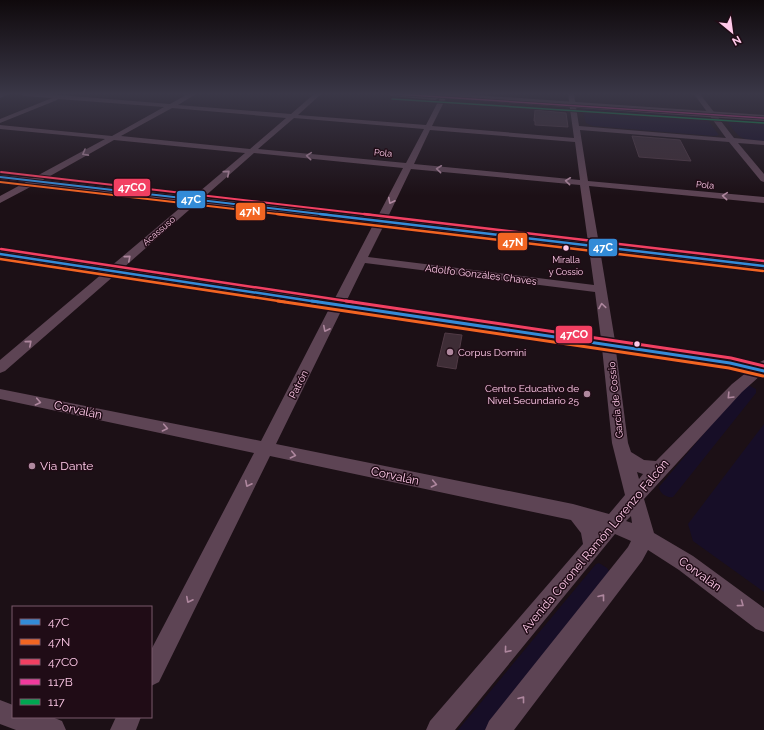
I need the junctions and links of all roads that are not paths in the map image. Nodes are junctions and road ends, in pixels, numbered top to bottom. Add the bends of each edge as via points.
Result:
1 (11, 128) edge
2 (131, 128) edge
3 (279, 128) edge
4 (427, 128) edge
5 (440, 128) edge
6 (576, 128) joint
7 (723, 128) edge
8 (113, 138) junction
9 (578, 140) junction
10 (732, 141) junction
11 (764, 143) edge
12 (253, 151) junction
13 (408, 166) junction
14 (0, 177) edge
15 (764, 179) edge
16 (35, 181) junction
17 (585, 183) junction
18 (0, 200) edge
19 (196, 200) junction
20 (764, 200) edge
21 (380, 221) junction
22 (594, 246) junction
23 (0, 254) edge
24 (362, 259) junction
25 (764, 266) edge
26 (112, 271) junction
27 (599, 290) junction
28 (338, 305) junction
29 (608, 345) junction
30 (0, 368) edge
31 (762, 369) edge
32 (0, 394) edge
33 (265, 449) junction
34 (623, 455) junction
35 (661, 468) junction
36 (635, 498) junction
37 (577, 513) junction
38 (614, 524) junction
39 (644, 538) junction
40 (593, 548) junction
41 (764, 621) edge
42 (152, 672) edge
43 (0, 712) edge
44 (12, 716) edge
45 (17, 718) edge
46 (129, 718) edge
47 (53, 730) edge
48 (123, 730) edge
49 (439, 730) edge
50 (498, 730) edge

1 - 8 street, Pola
2 - 8 street
3 - 12 street, Acassuso
4 - 13 street, Patrón
5 - 9 street
6 - 9 street, García de Cossio
6 - 10 street
7 - 10 street
8 - 12 street, Pola
8 -> 16 street
9 - 17 street, García de Cossio
10 - 11 street
10 - 15 street
13 -> 12 street, Pola
19 -> 12 street, Acassuso
17 -> 13 street, Pola
13 -> 21 street, Patrón
14 - 16 street
16 - 18 street
16 - 19 street
20 -> 17 street, Pola
17 - 22 street, García de Cossio
19 - 21 street
26 -> 19 street, Acassuso
21 - 22 street
21 - 24 street, Patrón
22 - 25 street
22 - 27 street, García de Cossio
23 - 26 street
24 - 27 street, Adolfo Gonzáles Chaves
24 - 28 street, Patrón
26 - 28 street
30 -> 26 street, Acassuso
29 -> 27 street, García de Cossio
28 - 29 street
28 -> 33 street, Patrón
29 - 31 street
29 - 34 street, García de Cossio
31 -> 35 street, Avenida Coronel Ramón Lorenzo Falcón via 737,388
32 -> 33 street, Corvalán
33 -> 37 street, Corvalán
33 -> 42 street, Patrón
34 - 35 street via 641,467
34 - 36 street, García de Cossio
35 - 36 street, Avenida Coronel Ramón Lorenzo Falcón
36 - 38 street, Avenida Coronel Ramón Lorenzo Falcón
36 - 39 street, García de Cossio
37 - 38 street, Corvalán
37 - 40 street via 590,530
38 - 39 street, Corvalán
38 - 40 street, Avenida Coronel Ramón Lorenzo Falcón
39 -> 41 street, Corvalán via 673,554
50 -> 39 street via 640,548
40 -> 49 street, Avenida Coronel Ramón Lorenzo Falcón
43 - 44 street
45 - 47 street
46 - 48 street

